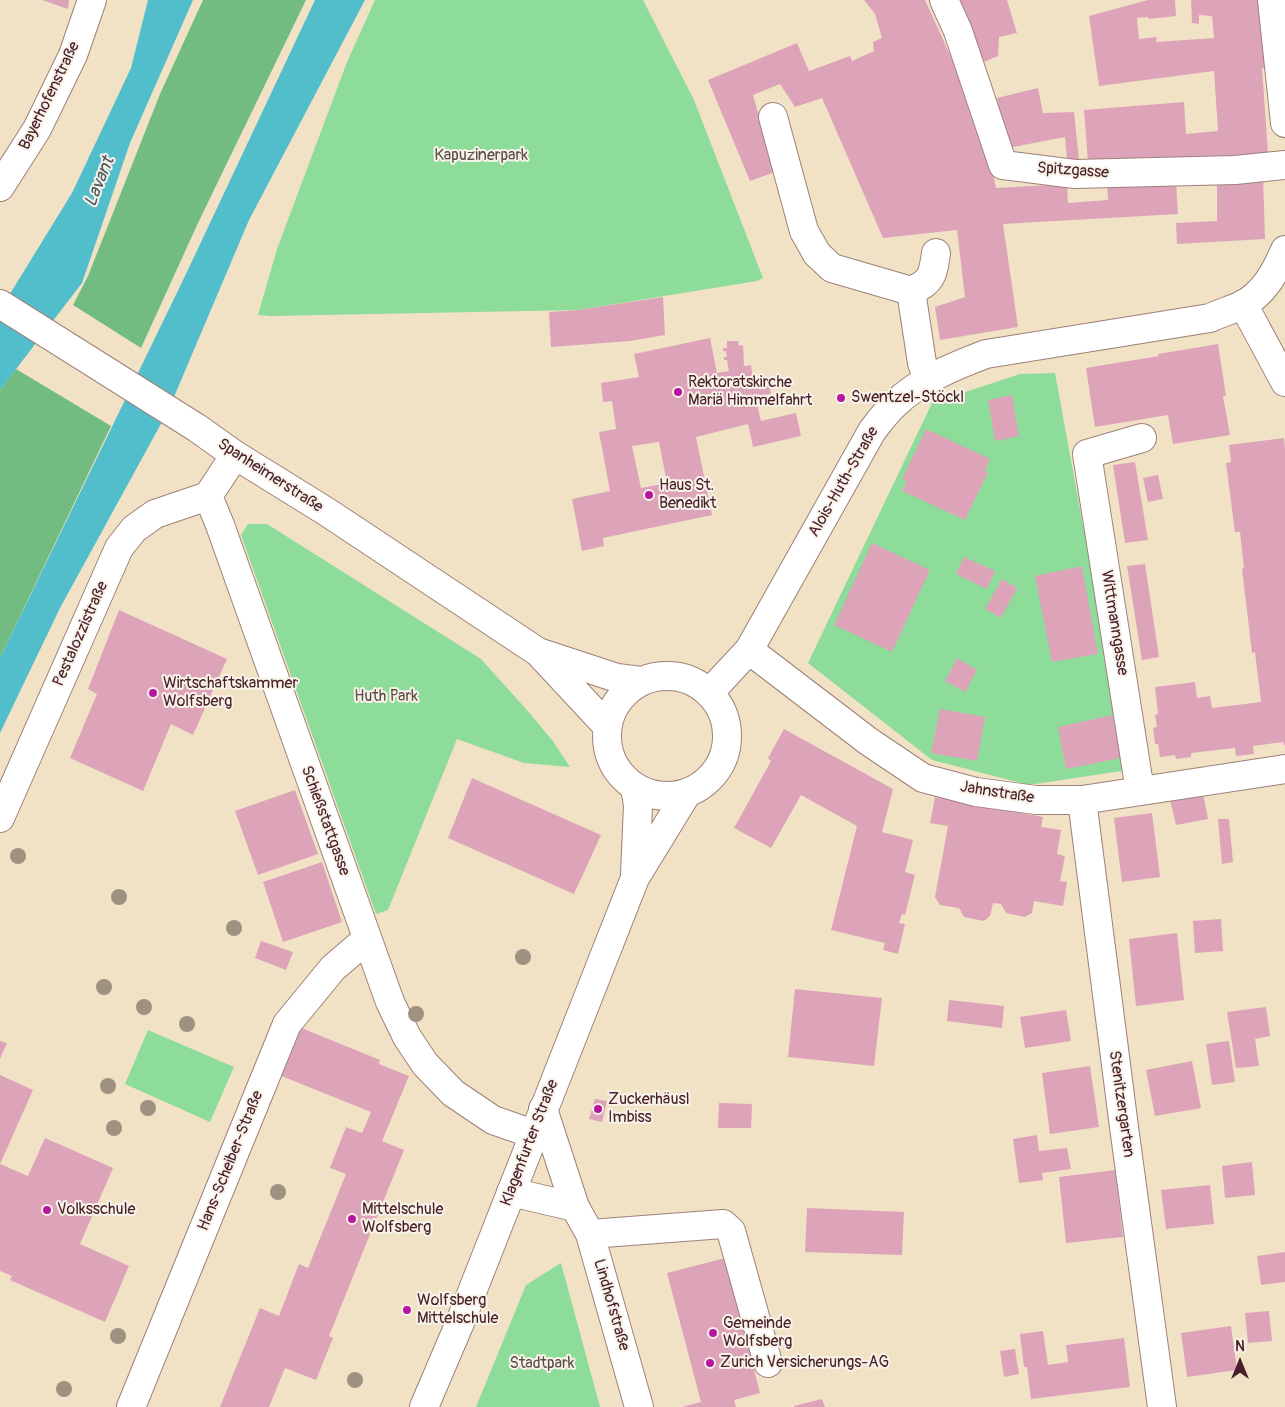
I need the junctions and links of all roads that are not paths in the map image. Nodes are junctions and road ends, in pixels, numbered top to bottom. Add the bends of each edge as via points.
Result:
1 (92, 0) edge
2 (944, 0) edge
3 (1272, 0) edge
4 (773, 117) dead end
5 (1285, 123) edge
6 (1285, 165) edge
7 (0, 187) edge
8 (1285, 250) edge
9 (936, 253) dead end
10 (910, 292) junction
11 (0, 304) edge
12 (1244, 304) junction
13 (928, 380) junction
14 (1285, 382) edge
15 (1142, 438) dead end
16 (234, 455) junction
17 (208, 496) junction
18 (749, 650) junction
19 (538, 652) junction
20 (641, 682) junction
21 (709, 693) junction
22 (607, 726) junction
23 (1285, 769) edge
24 (635, 788) junction
25 (1140, 791) junction
26 (687, 793) junction
27 (1082, 800) junction
28 (0, 818) edge
29 (635, 878) junction
30 (367, 939) junction
31 (543, 1109) junction
32 (533, 1134) junction
33 (511, 1192) junction
34 (575, 1207) junction
35 (590, 1234) junction
36 (768, 1363) dead end
37 (131, 1407) edge
38 (424, 1407) edge
39 (639, 1407) edge
40 (1162, 1407) edge

1 - 7 street, Bayerhofenstraße via 73,55 37,129
2 - 6 street, Spitzgasse via 958,31 1003,165 1075,174 1235,170
3 - 5 street
4 - 10 street via 804,231 817,254 832,268
8 - 12 street, Alois-Huth-Straße via 1263,288
9 - 10 street via 933,274 925,285
10 - 13 street
11 - 16 street, Spanheimerstraße via 197,428
12 - 13 street, Alois-Huth-Straße via 1210,318 986,354
12 - 14 street
13 - 18 street, Alois-Huth-Straße via 894,404 872,431
15 - 25 street, Wittmanngasse via 1087,454
16 - 17 street
16 - 19 street, Spanheimerstraße via 327,512
17 - 28 street, Pestalozzistraße via 155,514 134,529 119,548
17 - 30 street, Schießstattgasse
18 - 21 street, Alois-Huth-Straße
18 - 27 street, Jahnstraße via 868,741 923,778 976,792 1036,800
19 - 20 street, Spanheimerstraße via 617,678
19 - 22 street, Spanheimerstraße
20 - 21 street via 658,676 677,677 694,682
20 - 22 street via 619,699
21 - 26 street via 721,710 727,729 726,749 719,768 705,784
22 - 24 street via 611,761
23 - 25 street, Jahnstraße
24 - 26 street via 651,795 669,797
24 - 29 street, Klagenfurter Straße via 638,805
25 - 27 street, Jahnstraße
26 - 29 street, Klagenfurter Straße
27 - 40 street, Stenitzergarten
29 - 31 street, Klagenfurter Straße
30 - 32 street, Schießstattgasse via 406,1037 425,1064 453,1093 493,1120
30 - 37 street, Hans-Scheiber-Straße via 333,968 287,1024
31 - 32 street, Klagenfurter Straße
31 - 34 street, Lindhofstraße
32 - 33 street, Klagenfurter Straße
33 - 34 street
33 - 38 street, Klagenfurter Straße
34 - 35 street, Lindhofstraße
35 - 36 street via 723,1224 731,1230
35 - 39 street, Lindhofstraße

